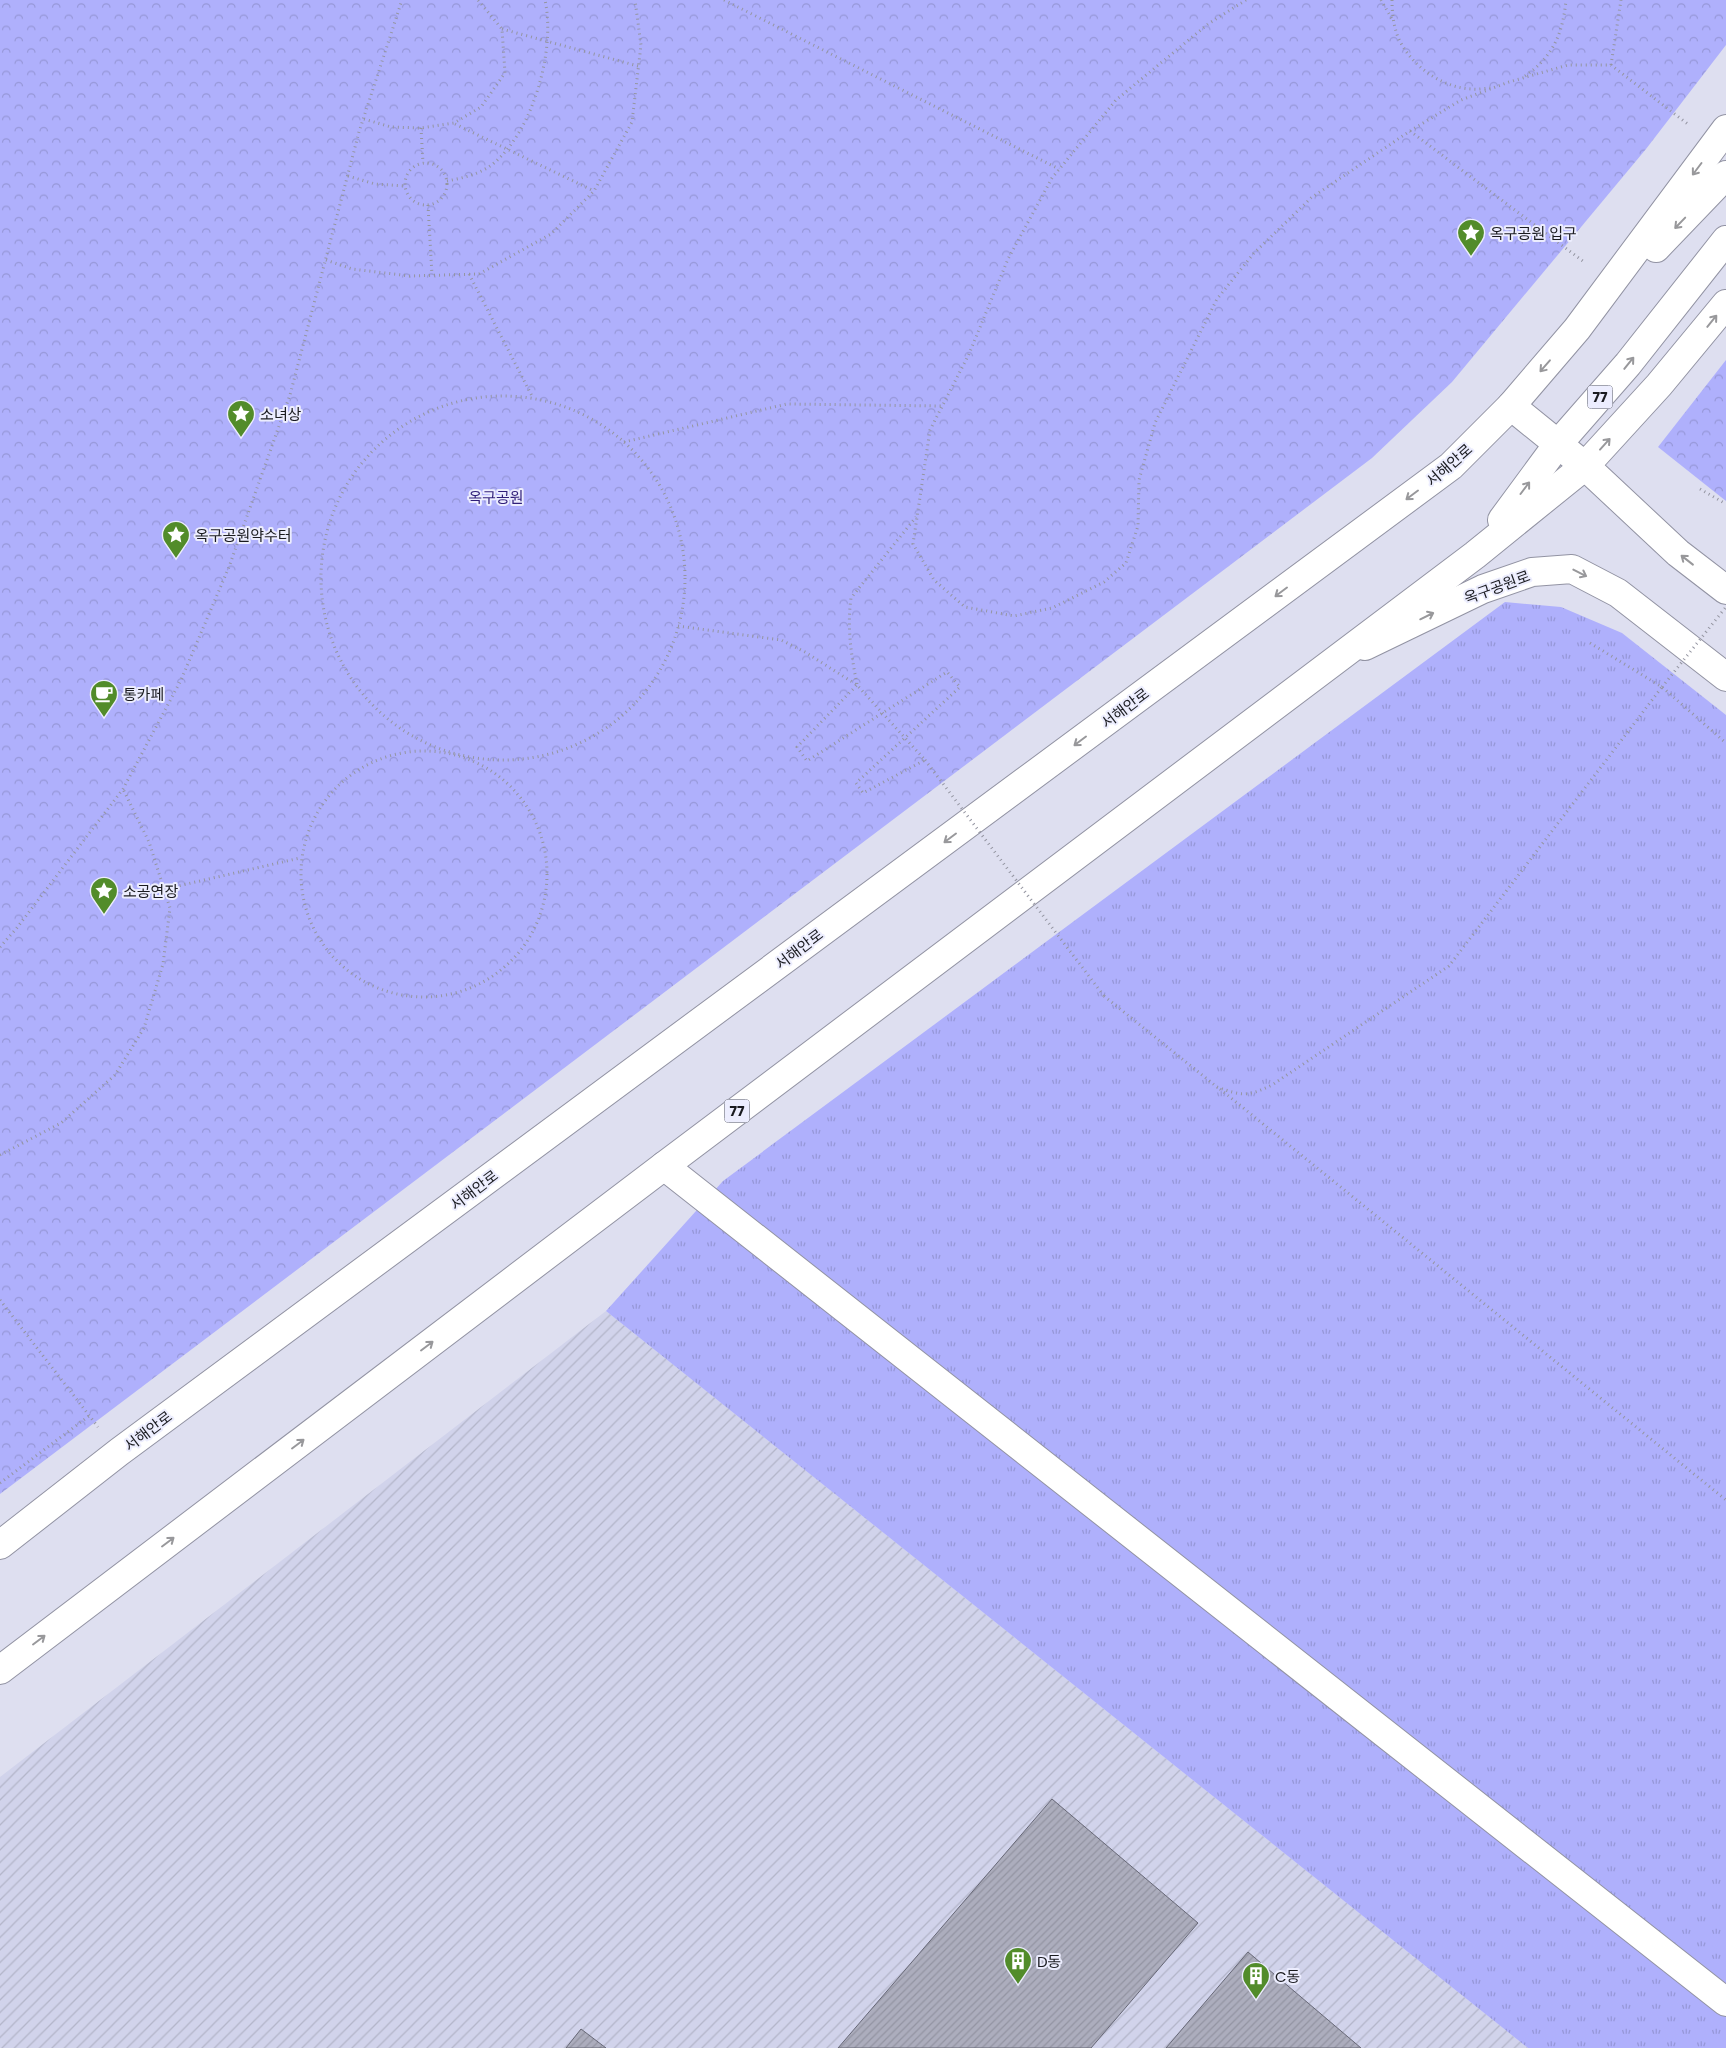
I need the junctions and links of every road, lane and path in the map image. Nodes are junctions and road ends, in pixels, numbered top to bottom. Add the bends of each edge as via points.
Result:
1 (402, 0) edge
2 (478, 0) edge
3 (545, 0) edge
4 (635, 0) edge
5 (724, 0) edge
6 (1246, 0) edge
7 (1381, 0) edge
8 (1392, 0) edge
9 (1566, 0) edge
10 (1621, 0) edge
11 (1396, 27) junction
12 (502, 29) junction
13 (547, 42) junction
14 (1611, 65) junction
15 (638, 66) junction
16 (1516, 80) junction
17 (1495, 88) junction
18 (364, 119) junction
19 (454, 124) junction
20 (1692, 127) dead end
21 (421, 128) junction
22 (1726, 129) edge
23 (1410, 131) junction
24 (506, 149) junction
25 (423, 163) junction
26 (1059, 170) junction
27 (1726, 175) edge
28 (348, 176) junction
29 (447, 181) junction
30 (405, 186) junction
31 (594, 191) junction
32 (428, 205) junction
33 (1726, 240) edge
34 (326, 260) junction
35 (1587, 264) dead end
36 (469, 274) junction
37 (432, 275) junction
38 (1726, 304) edge
39 (1577, 329) junction
40 (533, 398) junction
41 (943, 406) junction
42 (1511, 406) junction
43 (623, 443) junction
44 (1558, 444) junction
45 (1585, 466) junction
46 (1700, 489) dead end
47 (1726, 504) edge
48 (916, 517) junction
49 (1475, 555) junction
50 (1726, 590) edge
51 (1726, 607) edge
52 (678, 626) junction
53 (1590, 643) dead end
54 (1336, 660) junction
55 (1726, 677) edge
56 (857, 685) junction
57 (1662, 687) junction
58 (883, 713) junction
59 (905, 738) junction
60 (1726, 743) edge
61 (454, 754) junction
62 (925, 760) junction
63 (123, 789) junction
64 (300, 858) junction
65 (164, 889) junction
66 (0, 947) edge
67 (1217, 1086) junction
68 (0, 1155) edge
69 (664, 1166) junction
70 (0, 1300) edge
71 (89, 1416) junction
72 (119, 1452) junction
73 (0, 1483) edge
74 (1726, 1500) edge
75 (0, 1546) edge
76 (0, 1670) edge
77 (1726, 2002) edge

1 - 18 path
2 - 12 path
3 - 13 path
4 - 15 path via 641,45
5 - 26 path
6 - 26 path via 1208,24 1116,100
7 - 11 path
8 - 11 path via 1392,18
9 - 16 path via 1562,30 1548,55 1527,75
10 - 14 path
11 - 17 path via 1402,45 1420,67 1443,82 1471,89
12 - 13 path
12 - 19 path via 504,73 481,107
13 - 15 path
13 - 24 path via 540,89 517,137
14 - 16 path via 1568,65
14 - 20 path
15 - 31 path via 632,122
16 - 17 path
17 - 23 path via 1461,100
18 - 21 path via 390,127
18 - 28 path
19 - 21 path
19 - 24 path
21 - 25 path
22 -> 39 main road, 서해안로
23 - 35 path
23 - 48 path via 1311,198 1254,253 1217,299 1155,423 1140,480 1138,526 1126,563 1104,582 1052,608 1014,616 965,606 934,580 913,544
24 - 29 path via 493,164 479,172
24 - 31 path
25 - 29 path via 436,165
25 - 30 path via 410,170
26 - 41 path via 1008,259 969,354
27 -> 39 main road, 서해안로
28 - 30 path via 375,184
28 - 34 path
29 - 32 path via 441,199
30 - 32 path via 414,202
31 - 36 path via 551,234 479,274
32 - 37 path
44 -> 33 main road, 77 via 1628,364
34 - 37 path via 352,269 410,276
34 - 63 path via 290,395 229,567 181,680
36 - 37 path
36 - 40 path
45 -> 38 main road via 1659,385
39 -> 42 main road, 서해안로
40 - 43 path via 588,416
40 - 61 path via 470,398 411,420 362,459 331,513 319,576 329,638 359,692 406,734
41 - 43 path via 787,404
41 - 48 path via 930,430
42 - 44 main road
42 -> 72 main road, 서해안로 via 1451,466
43 - 52 path via 635,451 668,499 684,554 683,612
44 - 45 main road
49 -> 44 main road, 77
45 - 49 main road
50 -> 45 main road via 1678,552
46 - 47 path
48 - 56 path via 851,598 850,651
49 - 54 main road, 77
51 - 57 path, bridge
52 - 56 path via 781,640
52 - 61 path via 663,667 628,712 579,744 523,760
53 - 57 path
54 -> 55 main road, 옥구공원로 via 1484,588 1532,572 1572,569 1618,593
54 - 69 main road, 77
56 - 58 path
56 - 58 path via 797,748 807,761
57 - 60 path
57 - 67 path via 1449,966 1272,1085 1254,1093 1238,1095
58 - 59 path
58 - 59 path via 947,672 960,687
59 - 62 path
59 - 62 path via 856,783 863,794
61 - 64 path via 409,752 370,763 336,787 313,820
61 - 64 path via 488,769 519,795 540,831 548,870 542,911 524,947 495,975 458,993 417,998 377,989 363,981 342,968 316,937 302,899
62 - 67 path, bridge via 1104,996
63 - 65 path via 149,842
63 - 66 path
64 - 65 path
65 - 68 path via 170,908 162,964 144,1028 115,1075 61,1122
67 - 74 path
76 -> 69 main road, 77
69 - 77 main road
70 - 71 path
71 - 72 path
71 - 73 path
72 - 75 main road, 서해안로

